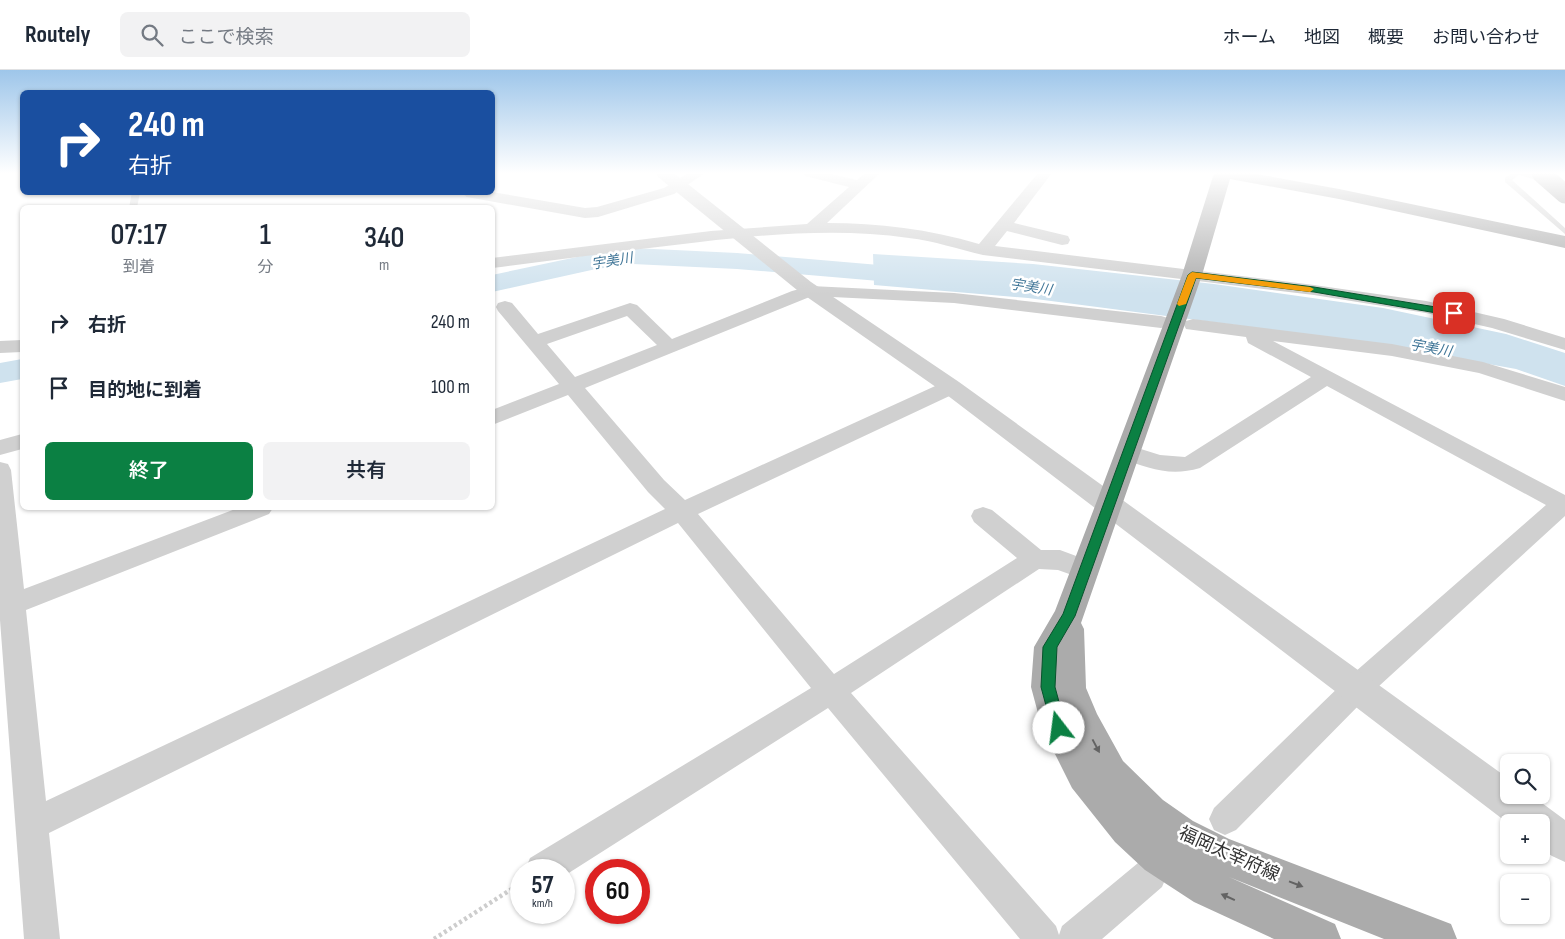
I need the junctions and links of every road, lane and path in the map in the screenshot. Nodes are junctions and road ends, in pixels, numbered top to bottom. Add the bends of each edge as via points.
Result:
1 (715, 214) edge
2 (828, 214) edge
3 (1013, 214) edge
4 (1212, 214) edge
5 (1431, 214) edge
6 (1545, 214) edge
7 (1004, 225) junction
8 (811, 229) junction
9 (1565, 232) edge
10 (744, 237) junction
11 (1062, 240) dead end
12 (1565, 242) edge
13 (984, 250) junction
14 (495, 263) edge
15 (1192, 275) junction
16 (808, 288) junction
17 (505, 307) dead end
18 (1176, 323) junction
19 (1255, 340) dead end
20 (534, 342) junction
21 (1565, 344) edge
22 (20, 346) edge
23 (0, 347) edge
24 (670, 347) junction
25 (1326, 377) junction
26 (573, 387) junction
27 (951, 387) junction
28 (1565, 394) edge
29 (495, 417) edge
30 (20, 442) edge
31 (0, 448) edge
32 (1128, 452) junction
33 (8, 485) edge
34 (1109, 506) junction
35 (257, 510) edge
36 (682, 511) junction
37 (984, 516) dead end
38 (1035, 559) junction
39 (1086, 570) junction
40 (12, 604) junction
41 (1069, 616) junction
42 (1357, 688) junction
43 (831, 691) junction
44 (1526, 814) edge
45 (1225, 819) dead end
46 (32, 824) junction
47 (1550, 832) edge
48 (1565, 843) edge
49 (560, 859) edge
50 (1150, 875) dead end
51 (510, 890) edge
52 (42, 939) edge
53 (434, 939) edge
54 (1044, 939) edge
55 (1075, 939) edge
56 (1320, 939) edge
57 (1436, 939) edge

1 - 10 street
2 - 8 street
3 - 7 street
4 - 15 main road, 福岡太宰府線
5 - 12 main road, 福岡太宰府線
6 - 9 lane
7 - 11 street
7 - 13 street
8 - 10 street
8 - 13 street via 941,236
10 - 14 street
10 - 16 street
13 - 15 street
15 - 18 main road, 福岡太宰府線
15 - 21 street via 1426,307 1497,323
16 - 18 street via 954,298
16 - 24 street via 798,295
16 - 27 street
17 - 20 street
18 - 28 street via 1392,350 1483,368
18 - 32 main road, 福岡太宰府線
19 - 25 street
20 - 24 street via 630,309
20 - 26 street
22 - 23 street
24 - 26 street
25 - 32 street via 1192,464 1171,467
25 - 42 street via 1563,504
26 - 29 street
26 - 36 street via 656,486
27 - 34 street
27 - 36 street
30 - 31 street
32 - 34 main road, 福岡太宰府線
33 - 40 street
34 - 39 main road, 福岡太宰府線
34 - 42 street
35 - 40 street
36 - 43 street
36 - 46 street
37 - 38 street
38 - 39 street via 1060,560
38 - 43 street
39 - 41 main road, 福岡太宰府線
40 - 46 street
56 -> 41 main road, 福岡太宰府線 via 1208,888 1159,856 1128,829 1085,776 1059,728 1048,687 1050,647
41 -> 57 main road, 福岡太宰府線 via 1069,688 1110,773 1150,813 1180,834 1219,854
42 - 44 street
42 - 45 street
43 - 49 street
43 - 54 street
46 - 52 street
47 - 48 street
50 - 55 street
51 - 53 path

